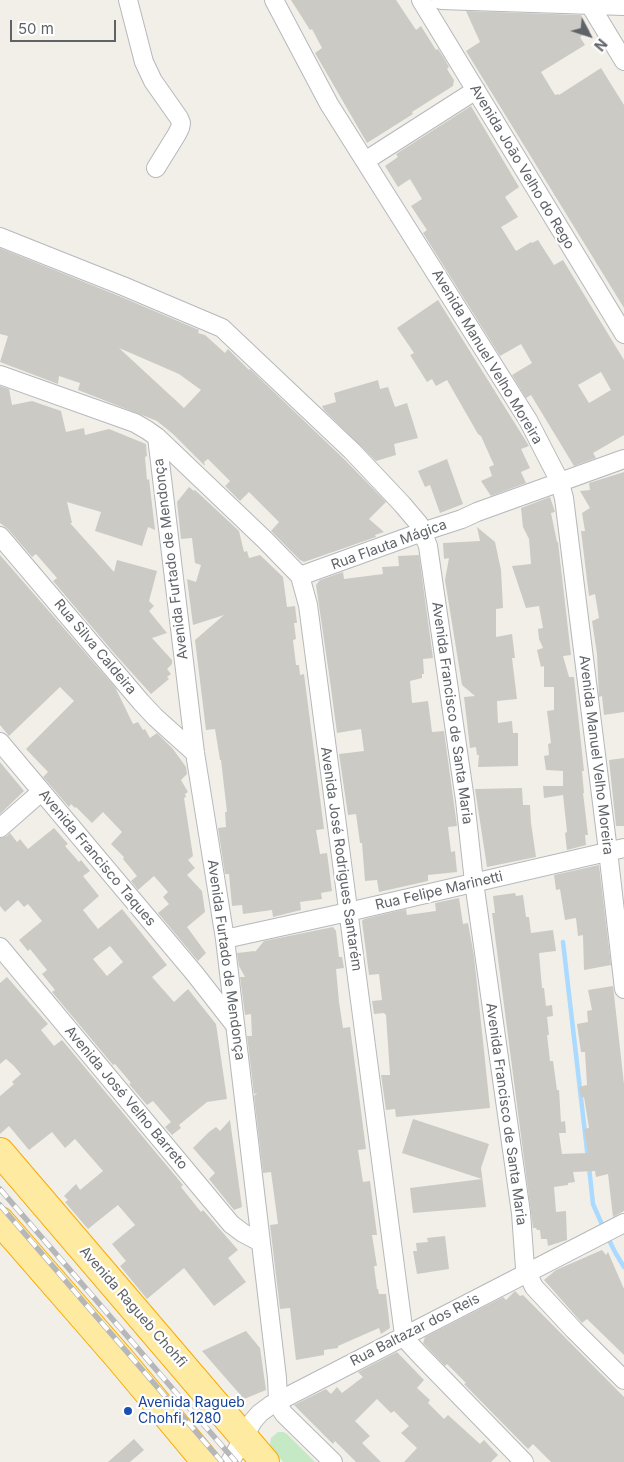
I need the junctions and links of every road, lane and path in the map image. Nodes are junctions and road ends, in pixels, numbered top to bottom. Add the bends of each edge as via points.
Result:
1 (128, 0) edge
2 (274, 0) edge
3 (421, 0) edge
4 (441, 0) edge
5 (588, 2) edge
6 (624, 6) edge
7 (624, 61) edge
8 (476, 90) junction
9 (365, 160) junction
10 (156, 168) dead end
11 (0, 237) edge
12 (624, 334) edge
13 (0, 375) edge
14 (156, 437) junction
15 (624, 459) edge
16 (559, 482) junction
17 (422, 532) junction
18 (0, 536) edge
19 (300, 576) junction
20 (0, 742) edge
21 (195, 753) junction
22 (41, 792) junction
23 (0, 828) edge
24 (616, 850) edge
25 (474, 882) junction
26 (348, 912) junction
27 (225, 939) junction
28 (0, 947) edge
29 (228, 971) junction
30 (195, 974) junction
31 (624, 989) edge
32 (234, 1024) junction
33 (0, 1152) edge
34 (0, 1221) edge
35 (621, 1225) edge
36 (260, 1242) junction
37 (527, 1272) junction
38 (404, 1336) junction
39 (624, 1380) edge
40 (278, 1401) junction
41 (244, 1437) junction
42 (206, 1462) edge
43 (230, 1462) edge
44 (265, 1462) edge
45 (333, 1462) edge
46 (524, 1462) edge

1 - 10 street via 144,62 180,123 177,134
2 - 9 street, Avenida Manuel Velho Moreira via 329,104
3 - 8 street, Avenida João Velho do Rego
4 - 5 street
5 - 6 street
5 - 7 street
8 - 9 street
8 - 12 street, Avenida João Velho do Rego
9 - 16 street, Avenida Manuel Velho Moreira via 528,420
11 - 17 street, Avenida Francisco de Santa Maria via 222,328 352,451 402,504
13 - 14 street, Avenida José Rodrigues Santarém via 135,423
14 - 19 street, Avenida José Rodrigues Santarém
14 - 21 street, Avenida Furtado de Mendonça
15 - 16 street, Rua Flauta Mágica
16 - 17 street, Rua Flauta Mágica
16 - 24 street, Avenida Manuel Velho Moreira
17 - 19 street, Rua Flauta Mágica
17 - 25 street, Avenida Francisco de Santa Maria via 428,546
18 - 21 street, Rua Silva Caldeira via 141,702
19 - 26 street, Avenida José Rodrigues Santarém via 308,605
20 - 22 street, Avenida Francisco Taques
21 - 27 street, Avenida Furtado de Mendonça
22 - 23 street
22 - 30 street, Avenida Francisco Taques
24 - 25 street, Rua Felipe Marinetti
24 - 31 street, Avenida Manuel Velho Moreira
25 - 26 street, Rua Felipe Marinetti
25 - 37 street, Avenida Francisco de Santa Maria
26 - 27 street, Rua Felipe Marinetti
26 - 38 street, Avenida José Rodrigues Santarém
27 - 29 street, Avenida Furtado de Mendonça
28 - 36 street, Avenida José Velho Barreto via 231,1224
29 - 30 street via 223,974
29 - 32 street, Avenida Furtado de Mendonça
30 - 32 street, Avenida Francisco Taques
32 - 36 street, Avenida Furtado de Mendonça
33 - 41 highway, Avenida Ragueb Chohfi
34 - 42 highway
35 - 37 street, Rua Baltazar dos Reis
36 - 40 street, Avenida Furtado de Mendonça
37 - 38 street, Rua Baltazar dos Reis
37 - 39 street, Avenida Francisco de Santa Maria via 534,1287
38 - 40 street, Rua Baltazar dos Reis
38 - 46 street
40 - 41 street, Rua Baltazar dos Reis via 252,1421
40 - 45 street, Avenida Furtado de Mendonça via 284,1414
41 - 43 street, Rua Baltazar dos Reis
41 - 44 highway, Avenida Ragueb Chohfi

